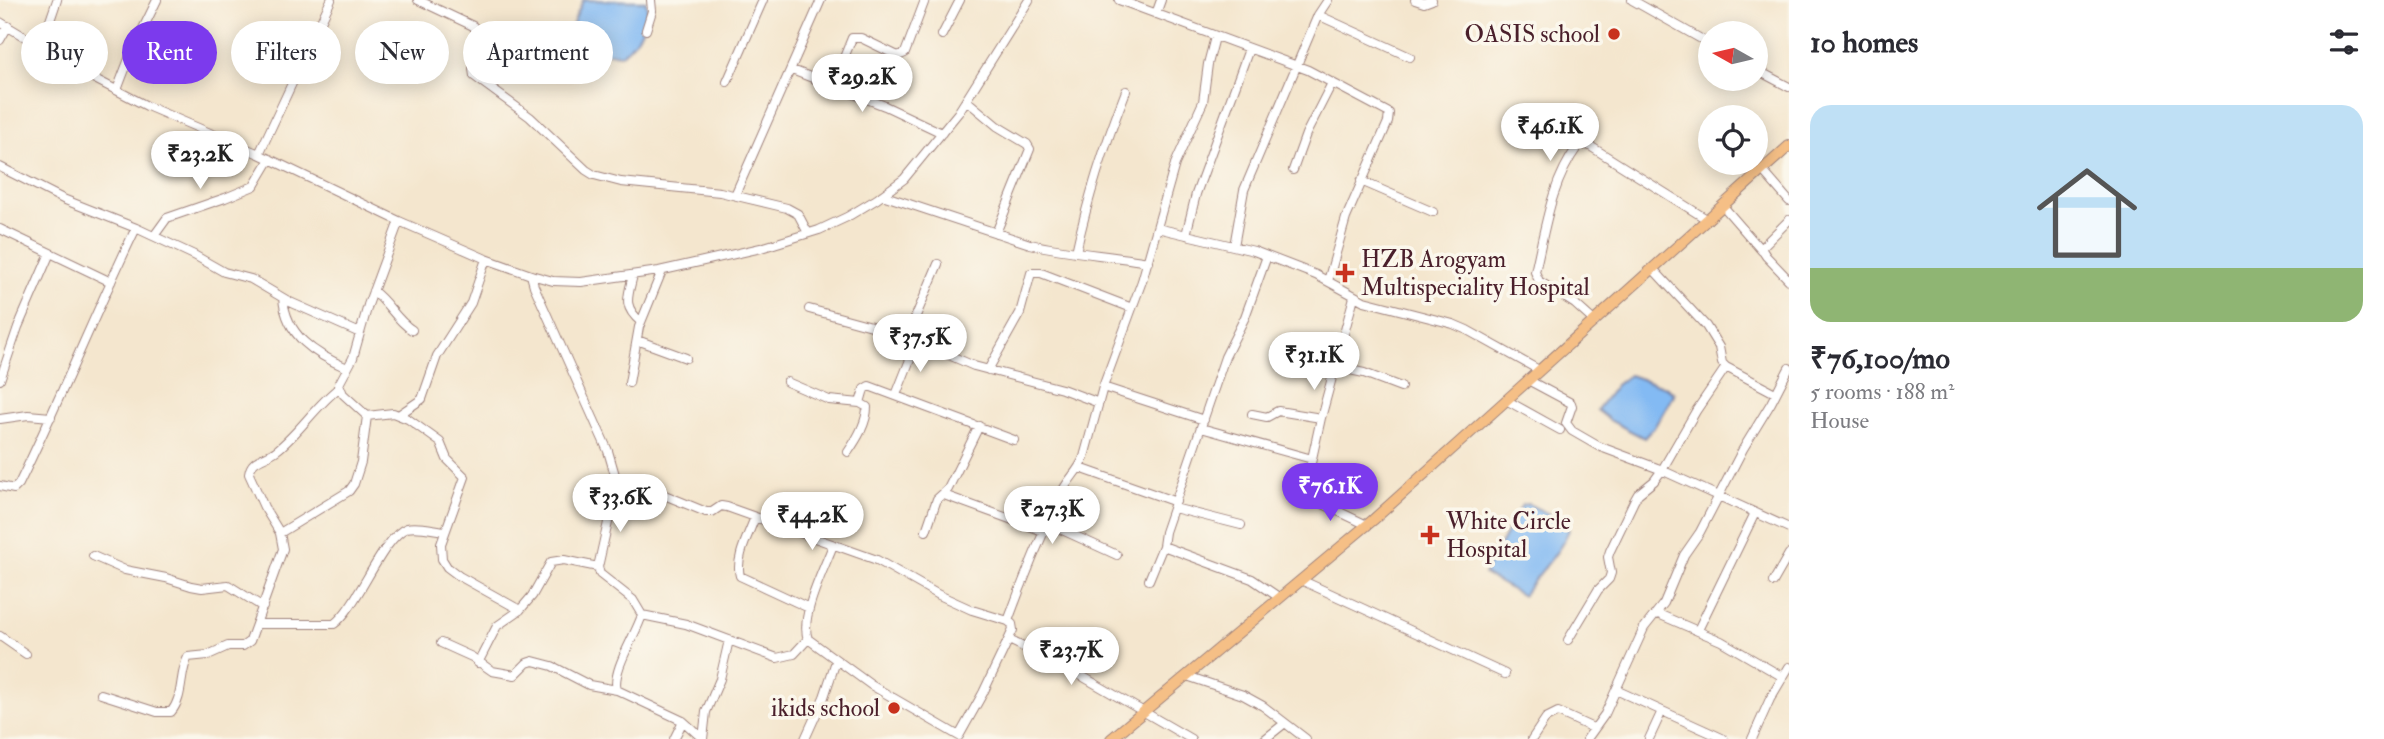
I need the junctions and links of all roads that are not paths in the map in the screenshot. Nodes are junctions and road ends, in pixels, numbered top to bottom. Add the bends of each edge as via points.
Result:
1 (57, 0) edge
2 (157, 0) edge
3 (331, 0) edge
4 (418, 0) edge
5 (651, 0) edge
6 (763, 0) edge
7 (821, 0) edge
8 (925, 0) edge
9 (960, 0) edge
10 (1119, 0) edge
11 (1161, 0) edge
12 (1328, 0) edge
13 (1415, 0) edge
14 (1432, 0) edge
15 (1632, 0) edge
16 (1026, 1) edge
17 (1156, 14) junction
18 (1318, 15) junction
19 (50, 21) edge
20 (4, 24) edge
21 (646, 30) dead end
22 (21, 35) edge
23 (942, 35) dead end
24 (1215, 37) junction
25 (1698, 37) edge
26 (0, 40) edge
27 (1249, 49) junction
28 (1410, 57) dead end
29 (1297, 66) junction
30 (792, 70) junction
31 (1768, 76) edge
32 (727, 82) dead end
33 (1332, 83) junction
34 (106, 84) edge
35 (832, 87) junction
36 (1789, 87) edge
37 (117, 90) junction
38 (1126, 91) dead end
39 (966, 100) junction
40 (942, 133) junction
41 (1789, 146) edge
42 (259, 154) junction
43 (270, 159) junction
44 (1768, 166) edge
45 (0, 167) edge
46 (1293, 170) dead end
47 (1758, 175) edge
48 (1766, 175) edge
49 (1361, 181) junction
50 (735, 195) junction
51 (882, 195) junction
52 (1789, 201) edge
53 (1723, 206) junction
54 (1433, 212) dead end
55 (1708, 220) junction
56 (1789, 220) edge
57 (399, 221) junction
58 (136, 228) junction
59 (0, 229) edge
60 (1157, 229) junction
61 (808, 233) junction
62 (996, 233) junction
63 (1186, 235) junction
64 (154, 236) junction
65 (1234, 246) junction
66 (1762, 251) junction
67 (1076, 252) junction
68 (50, 253) junction
69 (1267, 256) junction
70 (486, 259) junction
71 (1148, 262) junction
72 (937, 264) dead end
73 (1653, 270) junction
74 (662, 271) junction
75 (531, 275) junction
76 (633, 275) junction
77 (1789, 279) edge
78 (1328, 281) junction
79 (111, 282) junction
80 (373, 291) junction
81 (1354, 297) junction
82 (283, 298) junction
83 (1132, 308) junction
84 (809, 309) dead end
85 (641, 322) junction
86 (1595, 322) junction
87 (412, 330) dead end
88 (360, 333) junction
89 (907, 337) junction
90 (637, 340) junction
91 (917, 342) junction
92 (686, 358) dead end
93 (1336, 366) junction
94 (1726, 367) junction
95 (347, 368) junction
96 (988, 370) junction
97 (1539, 370) junction
98 (1788, 373) edge
99 (0, 380) edge
100 (1528, 380) junction
101 (787, 382) dead end
102 (629, 383) dead end
103 (340, 387) junction
104 (1103, 387) junction
105 (1401, 387) dead end
106 (1775, 393) junction
107 (896, 395) junction
108 (1506, 400) junction
109 (860, 403) junction
110 (1099, 403) junction
111 (400, 414) junction
112 (1252, 414) dead end
113 (366, 416) junction
114 (51, 417) junction
115 (1321, 418) junction
116 (0, 419) edge
117 (1203, 424) junction
118 (979, 426) junction
119 (1560, 430) dead end
120 (1014, 440) dead end
121 (848, 452) dead end
122 (1312, 459) junction
123 (1080, 468) junction
124 (1662, 470) junction
125 (0, 486) edge
126 (616, 487) junction
127 (944, 495) junction
128 (1718, 497) junction
129 (1175, 505) junction
130 (1755, 513) junction
131 (755, 517) junction
132 (1241, 525) dead end
133 (1367, 525) junction
134 (1045, 527) junction
135 (1789, 528) edge
136 (445, 531) junction
137 (926, 531) dead end
138 (279, 533) junction
139 (833, 545) junction
140 (1163, 546) junction
141 (1789, 554) edge
142 (1117, 555) dead end
143 (93, 556) dead end
144 (598, 567) junction
145 (1149, 580) dead end
146 (1301, 580) junction
147 (1773, 582) dead end
148 (1280, 598) junction
149 (263, 607) junction
150 (810, 608) junction
151 (520, 610) junction
152 (1656, 613) junction
153 (642, 615) junction
154 (1008, 621) junction
155 (257, 624) junction
156 (1698, 630) junction
157 (0, 636) edge
158 (807, 639) junction
159 (729, 640) junction
160 (1009, 640) junction
161 (1568, 640) dead end
162 (441, 643) dead end
163 (26, 654) dead end
164 (836, 661) junction
165 (478, 663) junction
166 (1789, 667) edge
167 (1505, 674) dead end
168 (1186, 676) junction
169 (1783, 677) junction
170 (617, 690) junction
171 (1616, 690) junction
172 (101, 694) dead end
173 (1145, 711) junction
174 (1662, 711) junction
175 (683, 722) junction
176 (1284, 723) junction
177 (1593, 728) junction
178 (674, 739) edge
179 (703, 739) edge
180 (805, 739) edge
181 (1111, 739) edge
182 (1191, 739) edge
183 (1265, 739) edge
184 (1306, 739) edge
185 (1532, 739) edge
186 (1587, 739) edge
187 (1649, 739) edge
188 (1724, 739) edge
189 (1752, 739) edge

1 - 19 street
2 - 37 street
3 - 42 street
4 - 50 street via 479,31 474,76 530,117 594,175
5 - 21 street
6 - 32 street
7 - 30 street
8 - 35 street via 905,53 898,56 852,37
9 - 23 street
10 - 17 street
11 - 17 street
12 - 18 street
13 - 14 street
15 - 25 street
16 - 39 street
17 - 24 street
18 - 28 street
18 - 29 street
20 - 22 street
20 - 26 street
24 - 27 street
24 - 60 street via 1203,102 1181,148
27 - 29 street
27 - 63 street via 1196,194
29 - 33 street
29 - 65 street via 1244,190
30 - 35 street
30 - 50 street
31 - 36 street
33 - 46 street
33 - 49 street via 1388,113
34 - 37 street
35 - 40 street
37 - 42 street
38 - 67 street via 1106,140
39 - 40 street
39 - 62 street via 1030,149
40 - 51 street via 904,179
41 - 44 main road
42 - 43 street
43 - 57 street
43 - 64 street via 254,186 167,218
45 - 58 street via 71,203
47 - 53 main road
48 - 52 street
49 - 54 street
49 - 78 street
50 - 61 street via 792,210
51 - 61 street via 847,217
51 - 62 street
53 - 55 main road
53 - 66 street
55 - 73 main road
55 - 86 street via 1590,146 1578,146 1564,166 1550,206 1535,272 1539,281
56 - 66 street via 1763,244
57 - 70 street
57 - 80 street
58 - 64 street
58 - 79 street
59 - 68 street
60 - 63 street
60 - 71 street
61 - 74 street
62 - 67 street
63 - 65 street
64 - 82 street
65 - 69 street
66 - 77 street
67 - 71 street
68 - 79 street
68 - 99 street
69 - 78 street
69 - 117 street via 1245,317 1224,357
70 - 75 street
70 - 111 street via 471,303 437,356 422,399
71 - 83 street
72 - 89 street
73 - 86 main road
73 - 94 street via 1706,326
74 - 76 street
74 - 85 street
75 - 76 street via 582,282
75 - 126 street via 608,451
76 - 85 street via 628,309
78 - 81 street
79 - 114 street
80 - 87 street
80 - 88 street
81 - 93 street
81 - 97 street via 1467,330
82 - 88 street
82 - 95 street via 287,319 300,338 318,355
83 - 96 street via 1031,273 1020,313
83 - 104 street
84 - 89 street
85 - 90 street
86 - 97 main road
88 - 95 street
89 - 91 street
90 - 92 street
90 - 102 street
91 - 96 street
91 - 107 street
93 - 105 street
93 - 115 street
94 - 106 street
94 - 124 street
95 - 103 street
96 - 110 street
97 - 100 main road
98 - 106 street
100 - 108 main road
100 - 124 street via 1571,403 1566,423 1572,432
101 - 109 street via 829,400
103 - 113 street
103 - 138 street via 277,450 251,464 252,480
104 - 110 street
104 - 117 street
106 - 128 street
107 - 109 street via 867,387
107 - 118 street
108 - 119 street
108 - 133 main road
109 - 121 street via 867,412
110 - 123 street
111 - 113 street
111 - 136 street via 440,442 447,458 465,477
112 - 115 street via 1264,417 1279,411
113 - 138 street via 361,462 349,491
114 - 116 street
114 - 125 street via 19,484 14,489
115 - 122 street
117 - 122 street
117 - 129 street
118 - 120 street
118 - 127 street
122 - 133 street via 1304,495
123 - 129 street
123 - 134 street via 1063,489
124 - 128 street
124 - 161 street via 1634,501 1608,557 1611,573
126 - 131 street via 662,494 706,512 722,506
126 - 144 street
127 - 134 street
127 - 137 street via 937,499
128 - 130 street
128 - 152 street
129 - 132 street
129 - 140 street
130 - 135 street
130 - 156 street
131 - 139 street
131 - 150 street via 741,556 740,576
133 - 146 main road
134 - 142 street
134 - 154 street
136 - 151 street via 441,554 447,567
136 - 155 street via 405,529 381,555 334,624
138 - 149 street via 283,548
139 - 150 street
139 - 154 street via 877,560 957,603
140 - 145 street
140 - 148 street via 1252,579
141 - 147 street
143 - 149 street via 125,570 191,586 228,585
144 - 151 street via 551,562
144 - 153 street via 600,575 633,600
146 - 148 main road
146 - 167 street
148 - 168 main road
149 - 155 street
150 - 158 street
151 - 165 street via 497,626
152 - 156 street
152 - 171 street via 1644,628
153 - 159 street via 686,624
153 - 170 street via 618,673
154 - 160 street via 1014,627
155 - 172 street via 247,645 188,657 171,712
156 - 169 street
157 - 163 street
158 - 159 street via 794,654 777,658
158 - 164 street
159 - 179 street via 706,712
160 - 164 street via 960,736
160 - 173 street
162 - 165 street
164 - 180 street
165 - 170 street via 512,676 533,661 589,685
166 - 169 street
168 - 173 main road
168 - 176 street via 1243,695
169 - 189 street
170 - 175 street
171 - 174 street
171 - 177 street
173 - 181 main road
173 - 182 street
174 - 187 street
174 - 188 street
175 - 178 street
175 - 179 street
176 - 183 street
176 - 184 street
177 - 185 street via 1558,712 1546,718
177 - 186 street

